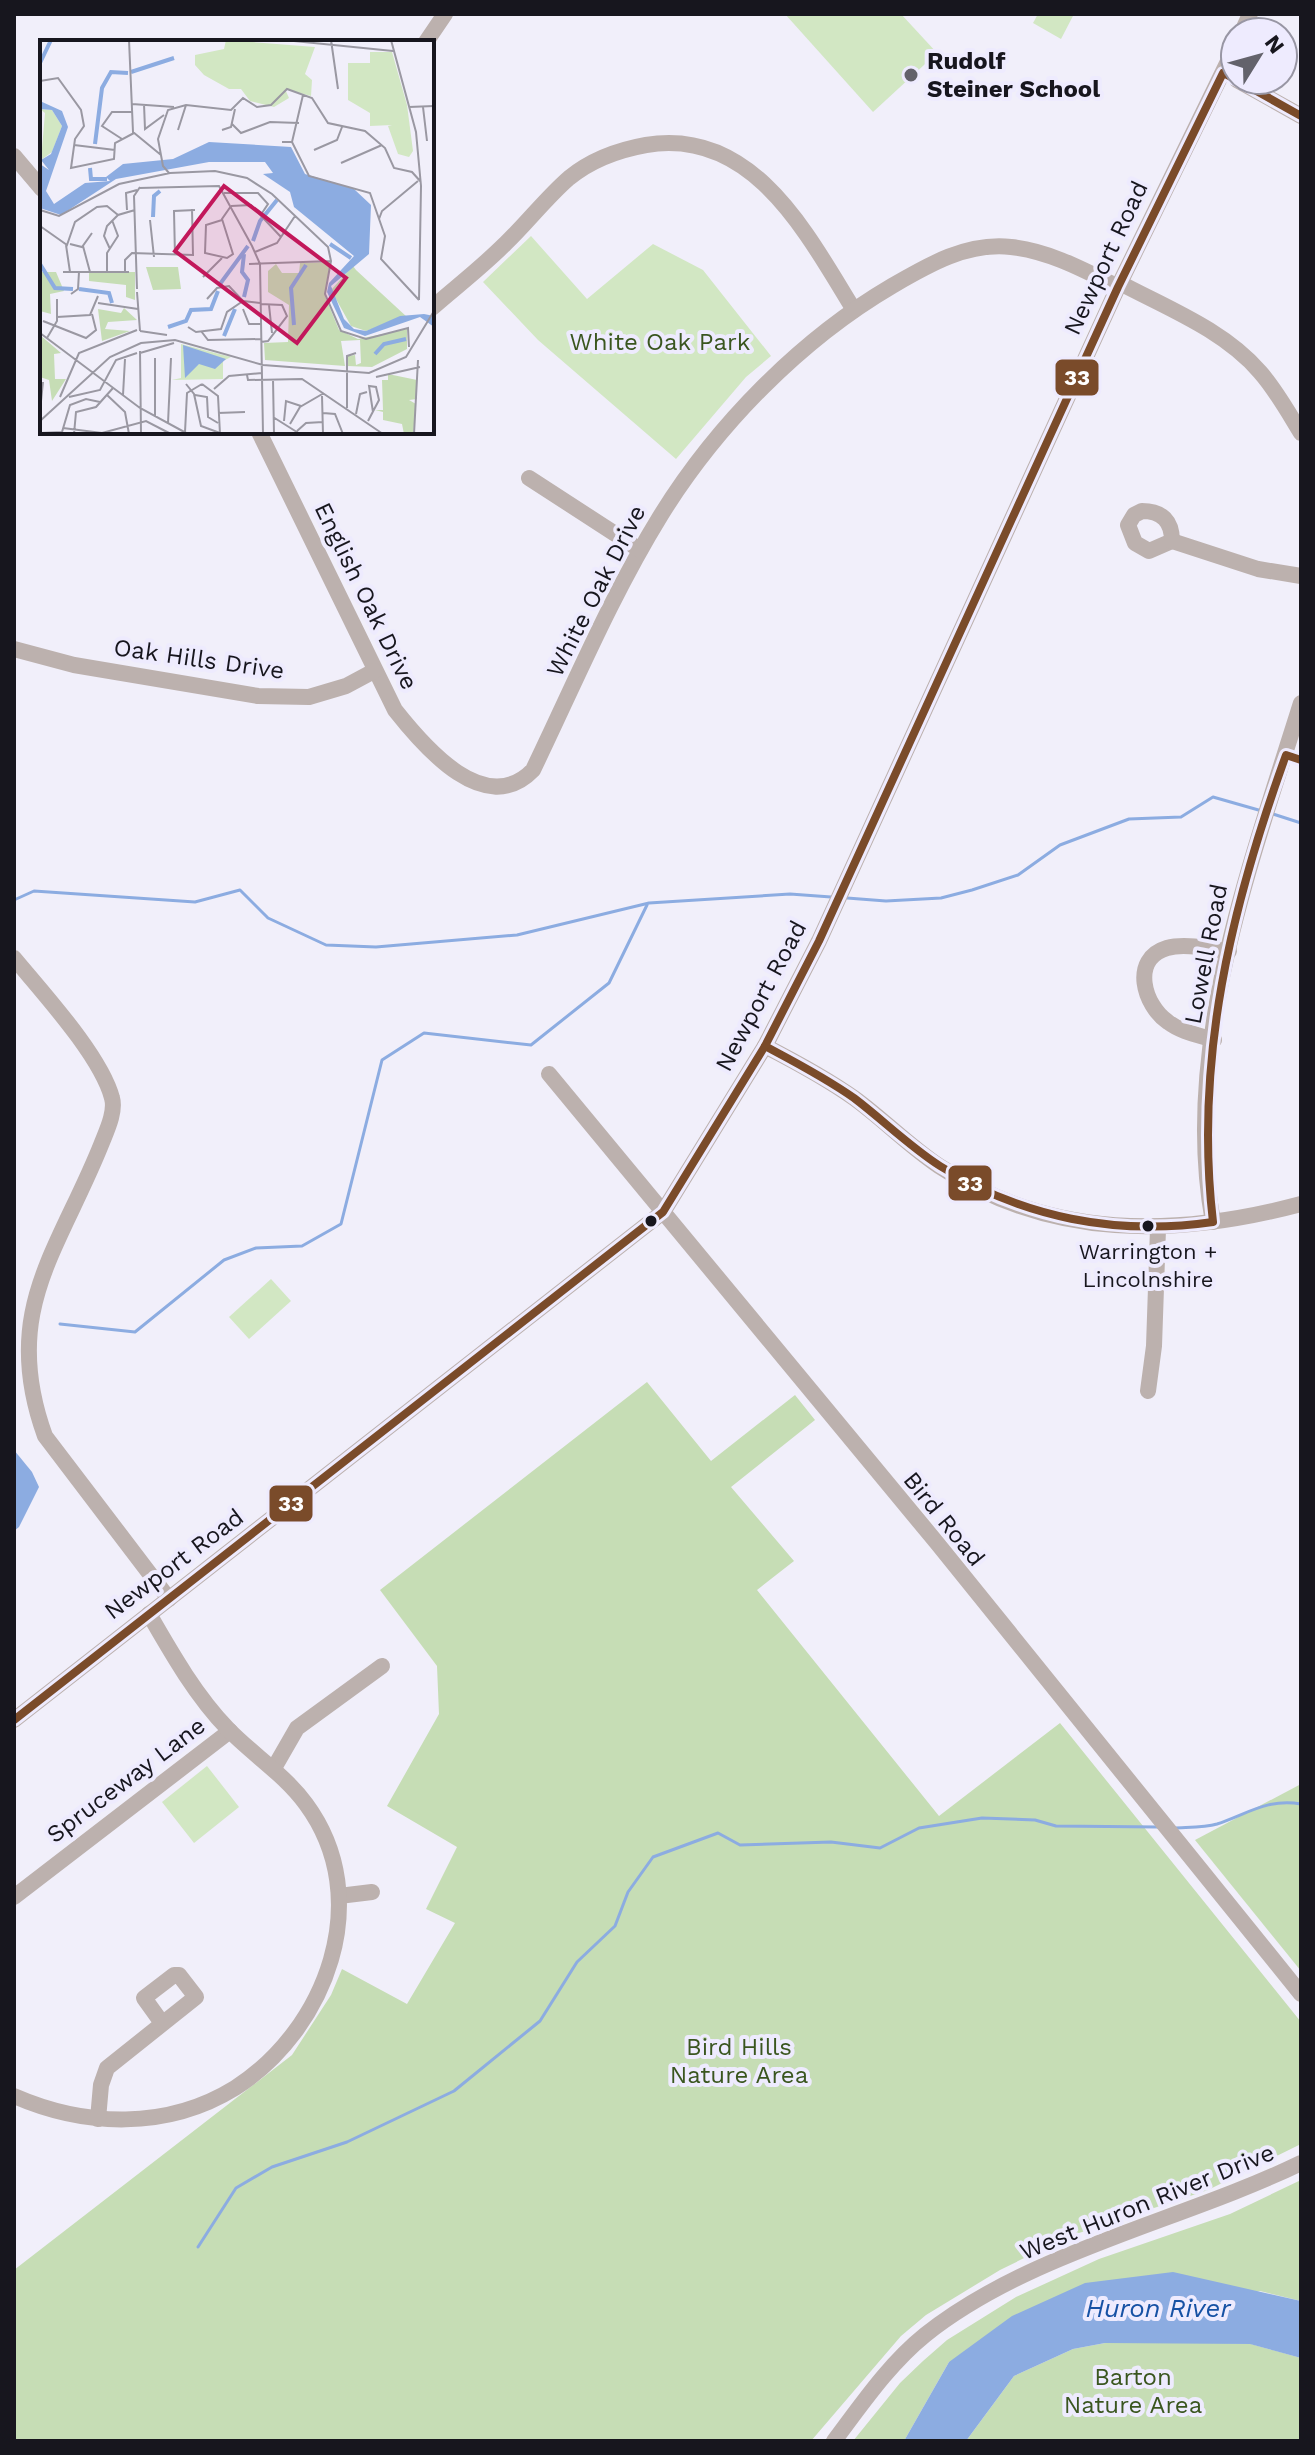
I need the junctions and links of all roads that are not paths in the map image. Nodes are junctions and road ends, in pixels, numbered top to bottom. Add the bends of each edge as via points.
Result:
1 (445, 14) edge
2 (427, 40) edge
3 (1222, 96) edge
4 (1266, 96) edge
5 (1301, 116) edge
6 (14, 156) edge
7 (40, 187) edge
8 (1119, 285) junction
9 (434, 306) edge
10 (854, 310) junction
11 (1301, 433) edge
12 (260, 434) edge
13 (529, 478) dead end
14 (1172, 541) dead end
15 (640, 550) junction
16 (1301, 576) edge
17 (14, 649) edge
18 (374, 671) junction
19 (1301, 703) edge
20 (1294, 758) edge
21 (533, 770) joint
22 (1229, 951) junction
23 (14, 958) edge
24 (1214, 1040) junction
25 (765, 1046) junction
26 (549, 1074) dead end
27 (1301, 1204) edge
28 (663, 1212) junction
29 (1213, 1222) junction
30 (1158, 1229) junction
31 (16, 1367) edge
32 (1148, 1391) dead end
33 (169, 1599) junction
34 (149, 1614) junction
35 (382, 1666) dead end
36 (14, 1720) edge
37 (230, 1731) junction
38 (274, 1768) junction
39 (372, 1892) dead end
40 (339, 1896) junction
41 (14, 1897) edge
42 (1301, 1994) edge
43 (162, 2023) junction
44 (14, 2096) edge
45 (98, 2119) junction
46 (1301, 2163) edge
47 (834, 2441) edge

1 - 2 street
3 - 8 street, Newport Road
4 - 5 street
6 - 7 street
8 - 10 street, White Oak Drive via 1047,254 1008,246 956,252
8 - 11 street via 1215,333 1238,351 1259,371
8 - 25 street, Newport Road via 839,897
9 - 10 street via 569,178 596,160 662,142 694,144 751,171 776,193
10 - 15 street, White Oak Drive via 736,417 689,474
12 - 18 street, English Oak Drive
13 - 15 street
14 - 16 street via 1258,569
15 - 21 street, White Oak Drive
17 - 18 street, Oak Hills Drive via 74,665 258,696 309,697
18 - 21 street, English Oak Drive via 421,744 456,771 494,790 510,788
19 - 20 street, Lowell Road
20 - 22 street, Lowell Road via 1261,823
22 - 24 street, Lowell Road
22 - 24 street via 1166,948 1150,959 1144,972 1154,1011 1181,1031
23 - 31 street via 80,1042 113,1100 90,1174 27,1281 16,1332
24 - 29 street, Lowell Road via 1204,1149
25 - 28 street, Newport Road
25 - 30 street via 855,1099 944,1169 1002,1197 1096,1224
26 - 28 street, Bird Road
27 - 29 street
28 - 33 street, Newport Road
28 - 42 street, Bird Road
29 - 30 street
30 - 32 street
31 - 33 street via 45,1436
33 - 34 street, Newport Road
34 - 36 street, Newport Road
34 - 37 street
35 - 38 street via 297,1728
37 - 38 street
37 - 41 street, Spruceway Lane
38 - 40 street via 320,1828
39 - 40 street
40 - 45 street via 337,1942 325,1982 280,2053 215,2100 147,2119
43 - 43 street via 196,1997 179,1975 144,1998
43 - 45 street via 107,2068
44 - 45 street via 65,2115
46 - 47 street, West Huron River Drive via 1178,2217 1050,2263 957,2313 905,2354

